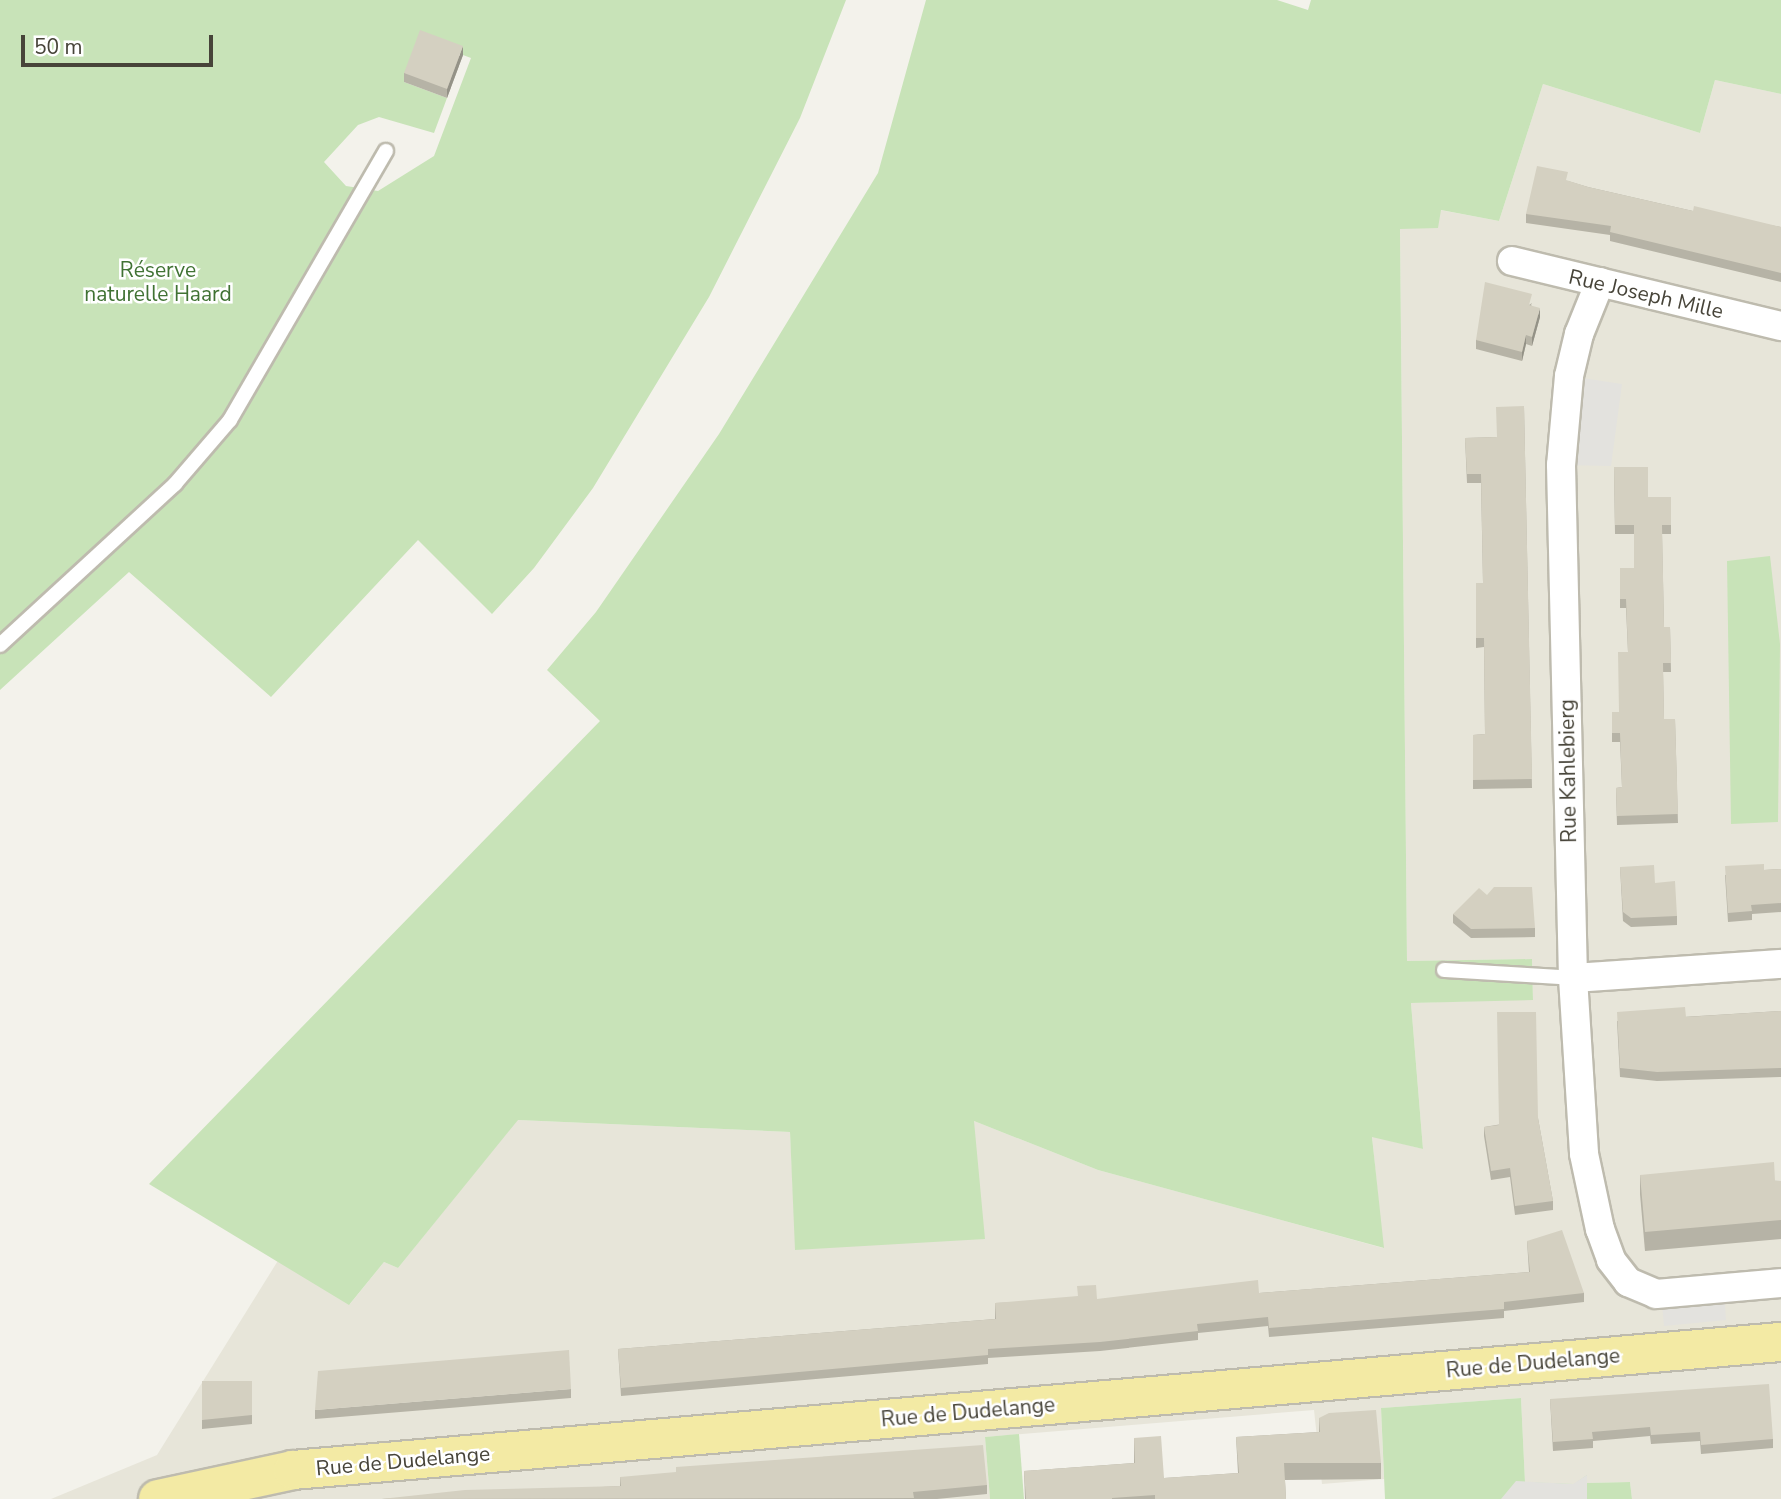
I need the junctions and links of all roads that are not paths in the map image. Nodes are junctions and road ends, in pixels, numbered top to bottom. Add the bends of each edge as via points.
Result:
1 (386, 151) dead end
2 (1512, 261) dead end
3 (1600, 282) junction
4 (1781, 326) edge
5 (0, 645) edge
6 (1781, 964) edge
7 (1444, 971) dead end
8 (1573, 978) junction
9 (1780, 1288) edge
10 (1781, 1342) edge
11 (158, 1499) edge

1 - 5 lane via 230,419 175,484
2 - 3 street, Rue Joseph Mille
3 - 4 street, Rue Joseph Mille
3 - 8 street, Rue Kahlebierg via 1579,334 1569,376 1561,465
6 - 8 street
7 - 8 lane
8 - 9 street, Rue Kahlebierg via 1584,1154 1611,1260 1628,1282 1656,1294
10 - 11 main road, Rue de Dudelange via 293,1470

